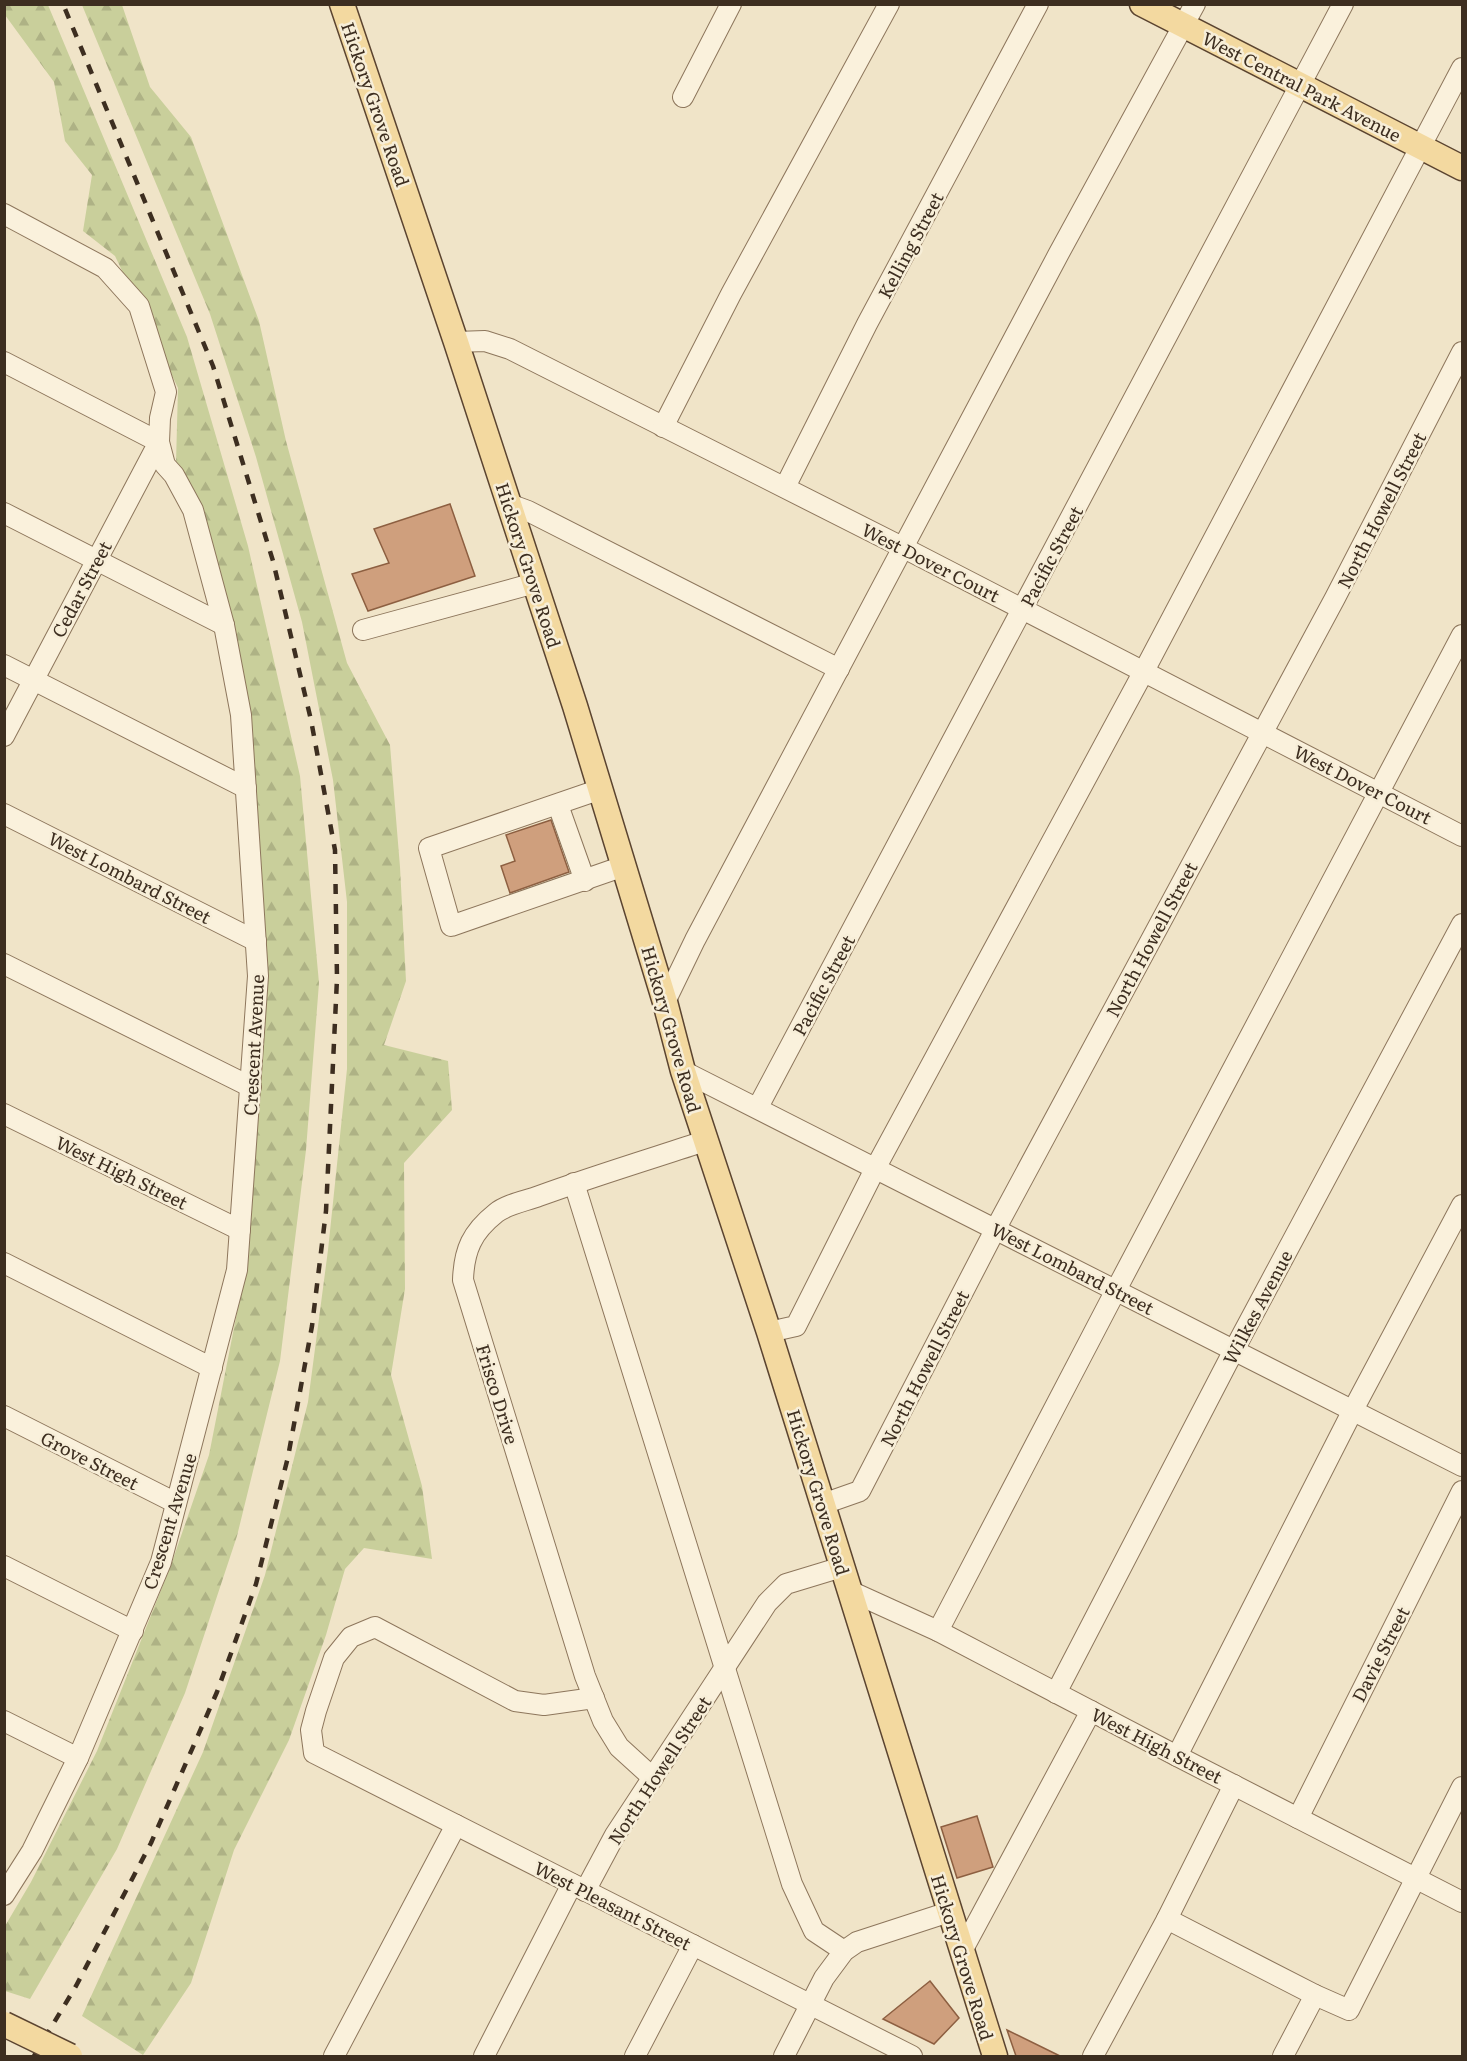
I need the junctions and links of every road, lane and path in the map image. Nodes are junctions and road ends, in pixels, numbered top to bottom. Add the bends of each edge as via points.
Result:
1 (342, 4) edge
2 (731, 4) edge
3 (889, 4) edge
4 (1038, 4) edge
5 (1142, 4) edge
6 (1195, 4) edge
7 (1343, 4) edge
8 (1184, 26) junction
9 (1462, 68) edge
10 (1300, 85) junction
11 (683, 97) dead end
12 (1421, 147) junction
13 (1462, 168) edge
14 (4, 214) edge
15 (456, 342) junction
16 (1462, 352) edge
17 (4, 362) edge
18 (663, 427) junction
19 (159, 442) junction
20 (785, 487) junction
21 (509, 504) junction
22 (4, 513) edge
23 (904, 548) junction
24 (96, 560) junction
25 (535, 583) junction
26 (1023, 609) junction
27 (224, 624) junction
28 (363, 630) dead end
29 (1462, 635) edge
30 (4, 665) edge
31 (839, 669) junction
32 (1143, 671) junction
33 (34, 680) junction
34 (1262, 732) junction
35 (4, 736) edge
36 (246, 788) junction
37 (601, 789) junction
38 (1380, 793) junction
39 (558, 805) junction
40 (4, 814) edge
41 (1462, 836) edge
42 (624, 866) junction
43 (585, 880) junction
44 (1462, 924) edge
45 (256, 941) junction
46 (4, 963) edge
47 (665, 1002) junction
48 (683, 1071) junction
49 (251, 1087) junction
50 (758, 1107) junction
51 (4, 1114) edge
52 (705, 1141) junction
53 (876, 1167) junction
54 (574, 1183) junction
55 (1462, 1205) edge
56 (996, 1228) junction
57 (240, 1230) junction
58 (4, 1263) edge
59 (1116, 1290) junction
60 (769, 1332) junction
61 (1234, 1350) junction
62 (212, 1368) junction
63 (1353, 1410) junction
64 (4, 1416) edge
65 (1462, 1466) edge
66 (1462, 1491) edge
67 (176, 1503) junction
68 (823, 1504) junction
69 (4, 1566) edge
70 (842, 1567) junction
71 (850, 1591) junction
72 (133, 1631) junction
73 (938, 1631) junction
74 (724, 1667) junction
75 (1056, 1693) junction
76 (594, 1698) junction
77 (1091, 1711) junction
78 (4, 1721) edge
79 (1177, 1756) junction
80 (78, 1758) junction
81 (653, 1778) junction
82 (1234, 1785) junction
83 (1462, 1787) edge
84 (1298, 1818) junction
85 (456, 1825) junction
86 (10, 1874) edge
87 (1416, 1878) junction
88 (579, 1887) junction
89 (4, 1895) edge
90 (1462, 1902) edge
91 (949, 1912) junction
92 (1167, 1919) junction
93 (693, 1945) junction
94 (844, 1951) junction
95 (962, 1951) junction
96 (1315, 1995) junction
97 (810, 2006) junction
98 (4, 2024) edge
99 (69, 2056) edge
100 (334, 2056) edge
101 (484, 2056) edge
102 (635, 2056) edge
103 (784, 2056) edge
104 (912, 2056) edge
105 (995, 2056) edge
106 (1093, 2056) edge
107 (1283, 2056) edge

1 - 15 main road, Hickory Grove Road
2 - 11 street
3 - 18 street
4 - 20 street, Kelling Street
5 - 8 main road, West Central Park Avenue
6 - 8 street
7 - 10 street, Pacific Street
8 - 10 main road, West Central Park Avenue
8 - 23 street
9 - 12 street
10 - 12 main road, West Central Park Avenue
10 - 26 street, Pacific Street
12 - 13 main road, West Central Park Avenue
12 - 32 street
14 - 19 street, Crescent Avenue via 105,268 139,306 166,392
15 - 18 street, West Dover Court via 485,341 510,349
15 - 21 main road, Hickory Grove Road
16 - 34 street, North Howell Street
17 - 19 street
18 - 20 street, West Dover Court
19 - 24 street, Cedar Street
19 - 27 street, Crescent Avenue via 165,465 193,510
20 - 23 street, West Dover Court
21 - 25 main road, Hickory Grove Road
21 - 31 street
22 - 24 street
23 - 26 street, West Dover Court
23 - 31 street
24 - 27 street
24 - 33 street, Cedar Street
25 - 28 street
25 - 37 main road, Hickory Grove Road
26 - 32 street, West Dover Court
26 - 50 street, Pacific Street
27 - 36 street, Crescent Avenue via 241,715
29 - 38 street
30 - 33 street
31 - 47 street
32 - 34 street, West Dover Court
32 - 53 street
33 - 35 street, Cedar Street
33 - 36 street
34 - 38 street, West Dover Court
34 - 56 street, North Howell Street
36 - 45 street, Crescent Avenue
37 - 39 street
37 - 42 main road, Hickory Grove Road
38 - 41 street, West Dover Court
38 - 59 street
39 - 43 street
39 - 43 street via 429,848 452,926
40 - 45 street, West Lombard Street
42 - 43 street
42 - 47 main road, Hickory Grove Road
44 - 61 street, Wilkes Avenue
45 - 49 street, Crescent Avenue via 258,975
46 - 49 street
47 - 48 main road, Hickory Grove Road
48 - 50 street, West Lombard Street
48 - 52 main road, Hickory Grove Road
49 - 57 street, Crescent Avenue
50 - 53 street, West Lombard Street
51 - 57 street, West High Street
52 - 54 street, Frisco Drive
52 - 60 main road, Hickory Grove Road
53 - 56 street, West Lombard Street
53 - 60 street via 796,1326
54 - 74 street
54 - 76 street, Frisco Drive via 498,1211 470,1242 464,1258 463,1280
55 - 63 street
56 - 59 street, West Lombard Street
56 - 68 street, North Howell Street via 860,1491
57 - 62 street, Crescent Avenue via 237,1270
58 - 62 street
59 - 61 street, West Lombard Street
59 - 73 street
60 - 68 main road, Hickory Grove Road
61 - 63 street, West Lombard Street
61 - 75 street, Wilkes Avenue
62 - 67 street, Crescent Avenue
63 - 65 street, West Lombard Street
63 - 79 street
64 - 67 street, Grove Street
66 - 84 street, Davie Street
67 - 72 street, Crescent Avenue via 161,1562
68 - 70 main road, Hickory Grove Road
69 - 72 street
70 - 71 main road, Hickory Grove Road
70 - 74 street, North Howell Street via 786,1584 767,1603
71 - 73 street, West High Street
71 - 91 main road, Hickory Grove Road
72 - 80 street, Crescent Avenue
73 - 75 street, West High Street
74 - 81 street, North Howell Street
74 - 94 street via 805,1916 814,1931
75 - 77 street, West High Street
76 - 81 street, Frisco Drive via 620,1747
76 - 85 street, West Pleasant Street via 544,1705 514,1701 375,1627 351,1637 334,1658 316,1711 312,1730 314,1753
77 - 79 street, West High Street
77 - 95 street
78 - 80 street
79 - 82 street, West High Street
80 - 86 street, Crescent Avenue via 32,1851
81 - 88 street, North Howell Street
82 - 84 street, West High Street
82 - 92 street
83 - 87 street
84 - 87 street, West High Street
85 - 88 street, West Pleasant Street
85 - 100 street
86 - 89 street, Crescent Avenue
87 - 90 street, West High Street
87 - 96 street via 1349,2010
88 - 93 street, West Pleasant Street
88 - 101 street, North Howell Street
91 - 94 street via 857,1942
91 - 95 main road, Hickory Grove Road
92 - 96 street
92 - 106 street
93 - 97 street, West Pleasant Street
93 - 102 street
94 - 97 street
95 - 105 main road, Hickory Grove Road
96 - 107 street
97 - 103 street
97 - 104 street, West Pleasant Street
98 - 99 main road, bridge

